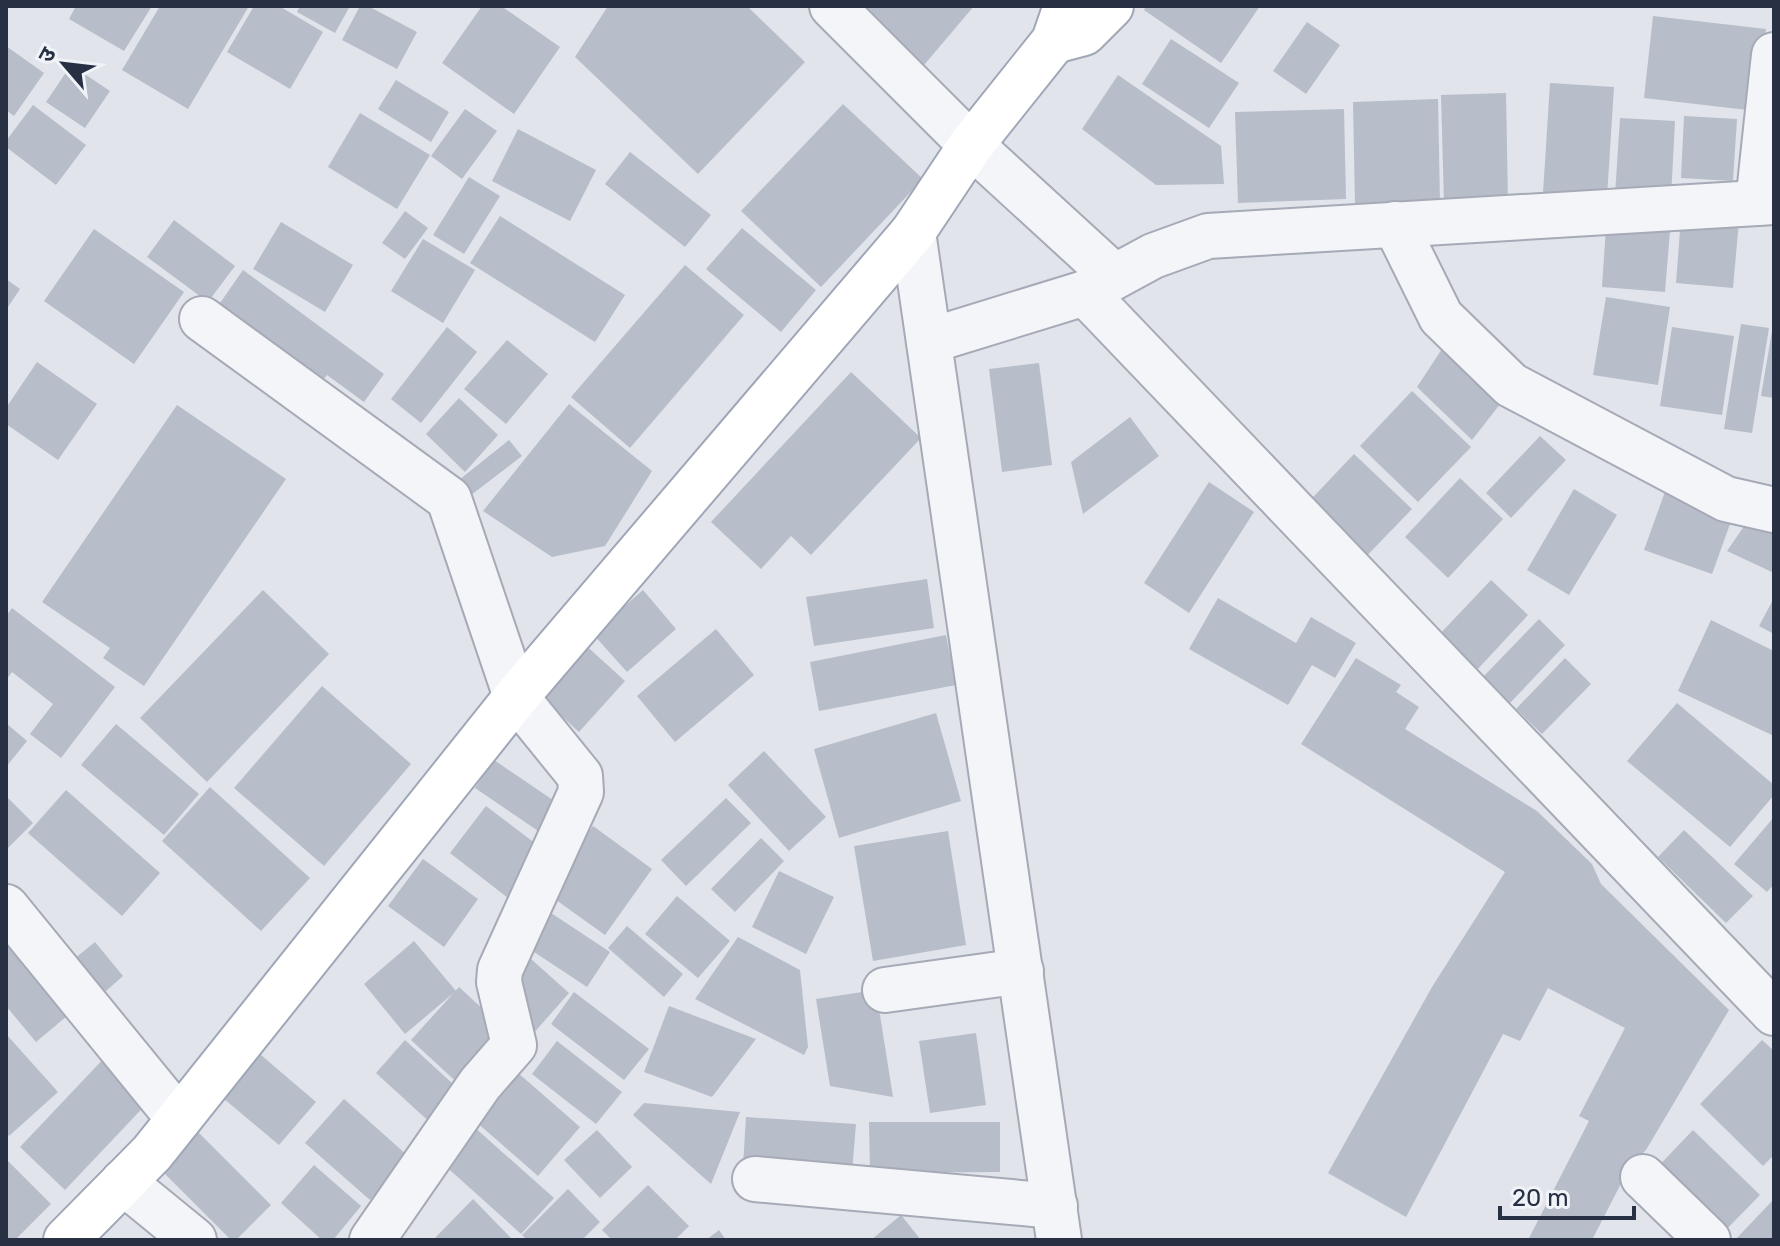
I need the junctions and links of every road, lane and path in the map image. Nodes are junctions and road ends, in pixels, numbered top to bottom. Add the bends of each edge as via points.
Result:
1 (832, 6) edge
2 (1111, 6) edge
3 (1060, 23) edge
4 (1774, 55) edge
5 (971, 145) junction
6 (1766, 203) edge
7 (1395, 224) junction
8 (913, 232) junction
9 (1099, 284) junction
10 (202, 319) dead end
11 (929, 341) junction
12 (1774, 510) edge
13 (516, 697) junction
14 (6, 907) edge
15 (1021, 971) junction
16 (885, 990) dead end
17 (1774, 1013) edge
18 (179, 1119) junction
19 (1643, 1177) dead end
20 (755, 1179) dead end
21 (123, 1182) junction
22 (1057, 1223) edge
23 (66, 1240) edge
24 (194, 1240) edge
25 (372, 1240) edge
26 (1708, 1240) edge

1 - 5 street
2 - 3 main road via 1084,33
3 - 5 main road
4 - 6 street
5 - 8 main road
5 - 9 street
6 - 7 street
7 - 9 street via 1208,236
7 - 12 street via 1441,317 1511,385 1726,499
8 - 11 street
8 - 13 main road
9 - 11 street
9 - 17 street
10 - 13 street via 449,499
11 - 15 street
13 - 18 main road
13 - 25 street via 580,776 581,792 500,970 514,1045 480,1084
14 - 18 street
15 - 16 street
15 - 22 street
18 - 21 main road
19 - 26 street
20 - 22 street
21 - 23 main road
21 - 24 street

